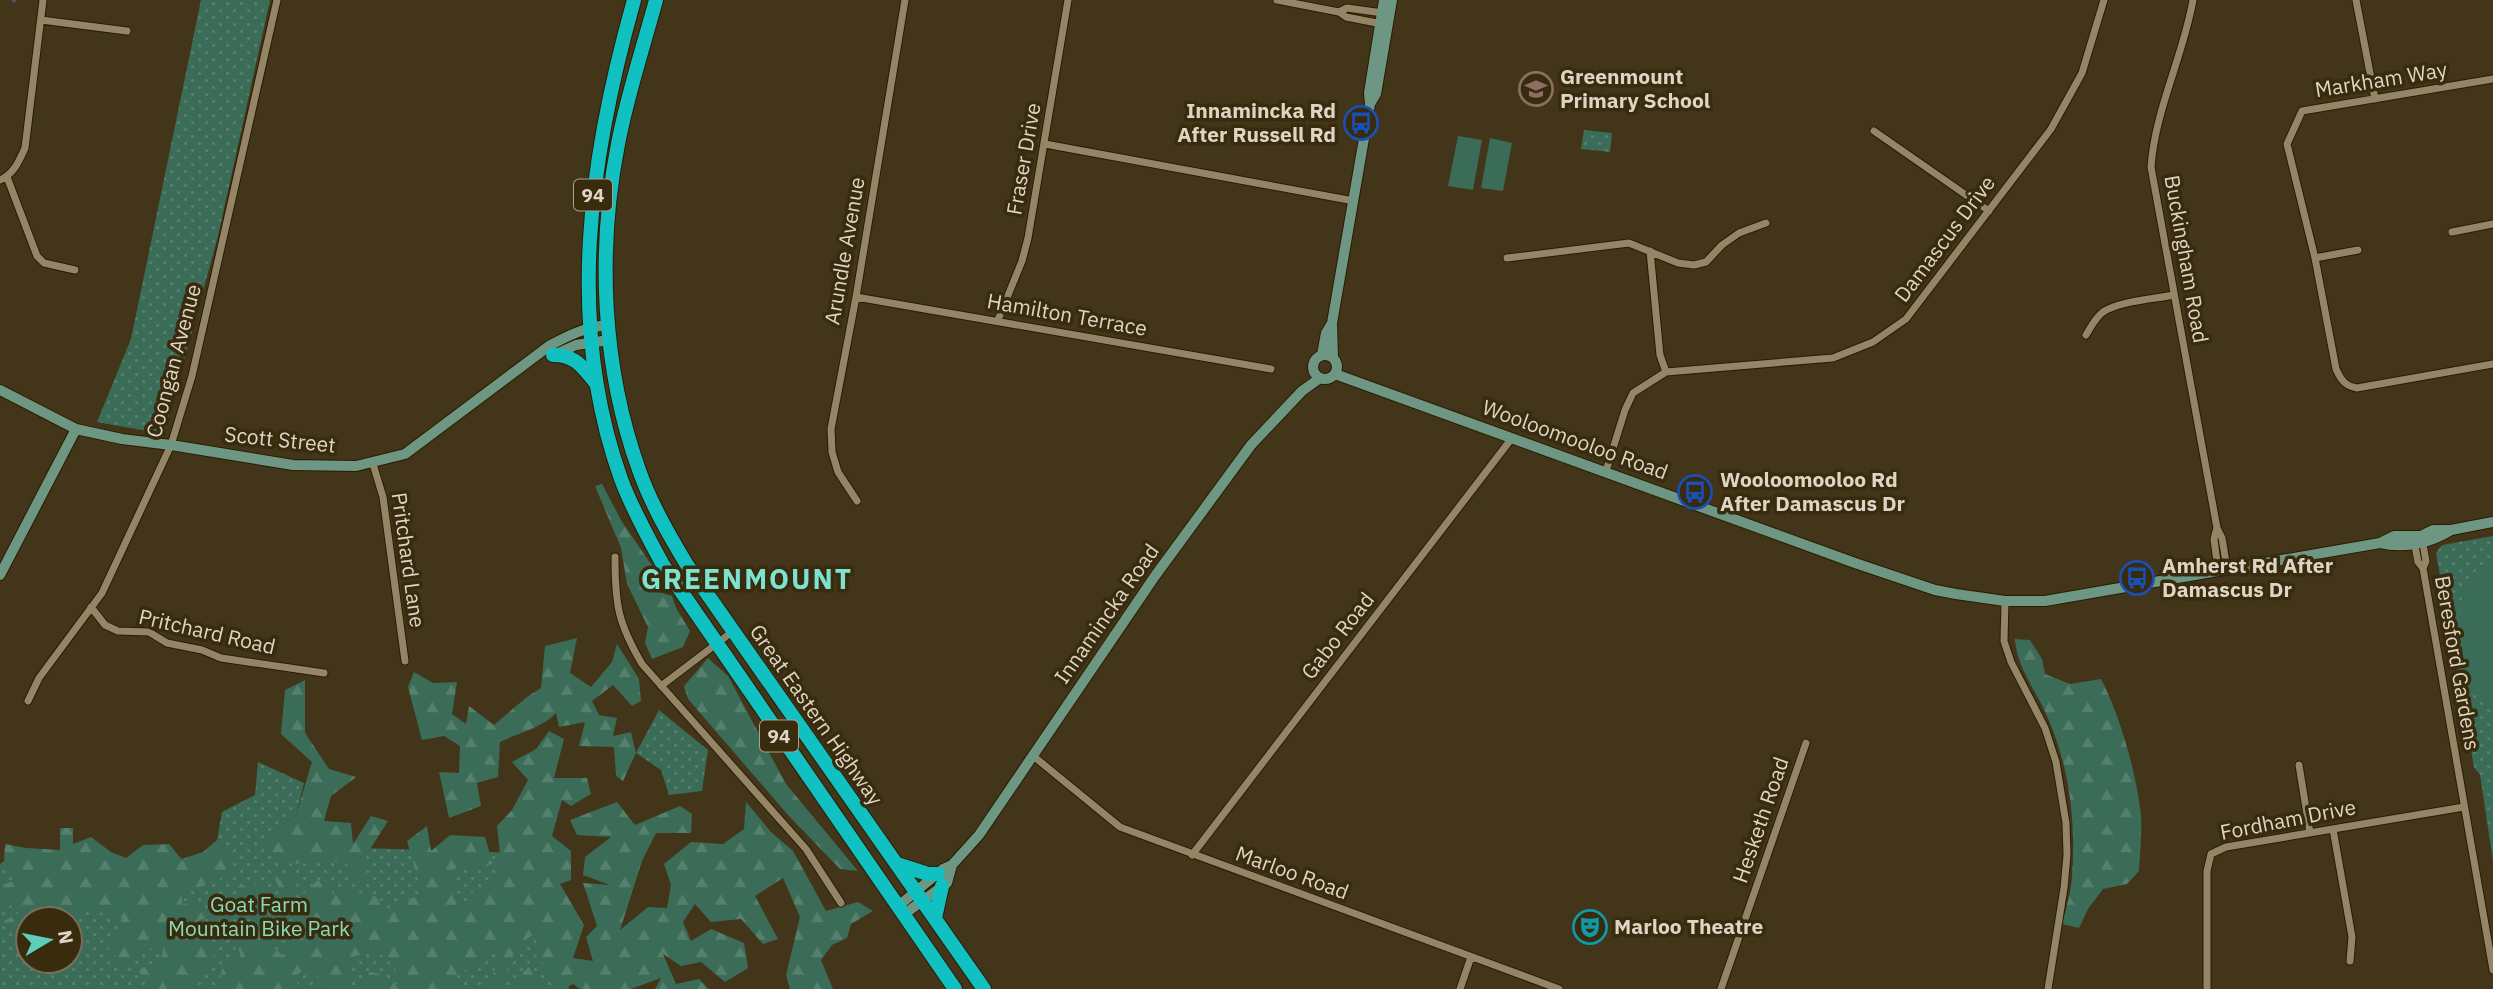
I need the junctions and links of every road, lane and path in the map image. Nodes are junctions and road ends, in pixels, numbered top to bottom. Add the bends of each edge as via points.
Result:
1 (43, 0) edge
2 (277, 0) edge
3 (634, 0) edge
4 (656, 0) edge
5 (905, 0) edge
6 (1068, 0) edge
7 (1278, 0) edge
8 (1384, 0) edge
9 (1392, 0) edge
10 (2104, 0) edge
11 (2193, 0) edge
12 (2356, 0) edge
13 (1385, 19) junction
14 (41, 20) junction
15 (127, 31) dead end
16 (2493, 79) edge
17 (2375, 99) junction
18 (1874, 131) dead end
19 (1045, 144) junction
20 (3, 178) edge
21 (1353, 201) junction
22 (1989, 211) junction
23 (1766, 223) dead end
24 (2493, 224) edge
25 (2452, 232) dead end
26 (2358, 250) dead end
27 (1650, 251) junction
28 (1507, 258) dead end
29 (2315, 258) junction
30 (75, 270) dead end
31 (2174, 295) junction
32 (856, 297) junction
33 (998, 320) junction
34 (609, 332) junction
35 (590, 334) junction
36 (2086, 335) dead end
37 (553, 355) junction
38 (534, 359) junction
39 (1332, 363) junction
40 (2493, 364) edge
41 (1271, 369) dead end
42 (1666, 372) junction
43 (1318, 376) junction
44 (596, 383) junction
45 (0, 390) edge
46 (76, 429) junction
47 (1512, 438) junction
48 (171, 445) junction
49 (373, 464) junction
50 (1606, 471) junction
51 (857, 501) dead end
52 (2493, 522) edge
53 (2418, 540) junction
54 (615, 557) dead end
55 (2223, 569) junction
56 (0, 575) edge
57 (2005, 601) junction
58 (91, 607) junction
59 (732, 632) junction
60 (716, 643) junction
61 (405, 661) dead end
62 (324, 673) dead end
63 (661, 686) junction
64 (29, 701) dead end
65 (1806, 743) dead end
66 (1032, 755) junction
67 (2299, 765) dead end
68 (2464, 807) junction
69 (2333, 829) junction
70 (2310, 833) junction
71 (1192, 855) junction
72 (897, 864) junction
73 (940, 880) junction
74 (920, 896) junction
75 (841, 902) dead end
76 (900, 911) junction
77 (935, 918) junction
78 (1471, 957) junction
79 (2350, 961) dead end
80 (2493, 970) edge
81 (955, 989) edge
82 (984, 989) edge
83 (1460, 989) edge
84 (1559, 989) edge
85 (1721, 989) edge
86 (2048, 989) edge
87 (2207, 989) edge

1 - 14 street
2 - 48 street, Coongan Avenue via 192,376
3 - 35 highway, Great Eastern Highway / 94 via 598,156 589,240
4 - 34 highway, Great Eastern Highway / 94 via 613,173 606,254
5 - 32 street, Arundle Avenue
6 - 19 street, Fraser Drive
7 - 13 street via 1346,17
8 - 13 main road
9 - 13 main road
10 - 22 street, Damascus Drive via 2082,73 2068,101
11 - 31 street, Buckingham Road via 2153,141 2151,167
12 - 17 street
13 - 21 main road via 1376,94 1370,104
14 - 15 street
14 - 20 street via 25,148 18,164
16 - 17 street, Markham Way
17 - 29 street, Markham Way via 2301,111 2287,144
18 - 22 street
19 - 21 street
19 - 33 street, Fraser Drive via 1022,261
20 - 30 street via 37,256 44,263
21 - 39 main road via 1332,323 1326,333
22 - 42 street, Damascus Drive via 1906,319 1873,342 1833,358
23 - 27 street via 1740,233 1706,262 1694,265
24 - 25 street
26 - 29 street
27 - 28 street via 1629,243
27 - 42 street via 1660,355
29 - 40 street, Markham Way via 2336,369 2348,386 2367,387
31 - 36 street via 2113,307 2096,319
31 - 55 street, Buckingham Road via 2222,538
32 - 33 street, Hamilton Terrace
32 - 51 street, Arundle Avenue via 831,429 838,472
33 - 41 street, Hamilton Terrace
34 - 35 main road, Scott Street
34 - 59 highway, Great Eastern Highway / 94 via 618,390 640,472 675,544
35 - 37 main road, Scott Street
35 - 38 main road, Scott Street via 549,346
35 - 44 highway, Great Eastern Highway / 94
37 - 38 main road, Scott Street
37 - 44 highway via 566,355
38 - 49 main road, Scott Street via 405,454
39 - 43 main road via 1328,379
39 - 43 main road, Innamincka Road via 1314,362
39 - 47 main road, Wooloomooloo Road via 1351,378
42 - 50 street, Damascus Drive via 1633,393
43 - 66 main road, Innamincka Road via 1303,384 1302,391 1251,445
44 - 60 highway, Great Eastern Highway / 94 via 611,449 632,505 663,565
45 - 46 main road, Scott Street
46 - 48 main road, Scott Street
46 - 56 main road
47 - 50 main road, Wooloomooloo Road
47 - 71 street, Gabo Road
48 - 49 main road, Scott Street via 293,464
48 - 58 street, Coongan Avenue via 102,593
49 - 61 street, Pritchard Lane via 383,497
50 - 57 main road, Wooloomooloo Road via 1935,590
52 - 53 main road
53 - 55 main road, Wooloomooloo Road
53 - 68 street, Beresford Gardens via 2426,561 2423,568
54 - 63 street via 615,592 626,638
55 - 57 main road, Wooloomooloo Road via 2061,599
57 - 86 street via 2004,640 2045,729 2056,762 2066,823 2064,888
58 - 62 street, Pritchard Road via 105,625 117,631 149,632 167,643 221,657
58 - 64 street, Coongan Avenue via 39,678
59 - 60 street
59 - 72 highway, Great Eastern Highway / 94
60 - 63 street
60 - 76 highway, Great Eastern Highway / 94
63 - 75 street via 806,849
65 - 85 street, Hesketh Road
66 - 71 street, Marloo Road via 1119,827
66 - 73 main road, Innamincka Road via 979,835 952,865 947,883
67 - 70 street
68 - 69 street, Fordham Drive
68 - 80 street, Beresford Gardens
69 - 70 street, Fordham Drive
69 - 79 street via 2352,937
70 - 87 street, Fordham Drive via 2226,847 2211,854
71 - 78 street, Marloo Road
72 - 73 highway
72 - 74 highway, Great Eastern Highway / 94
73 - 74 main road
73 - 77 highway
74 - 76 main road
74 - 77 highway, Great Eastern Highway / 94
76 - 81 highway, Great Eastern Highway / 94
77 - 82 highway, Great Eastern Highway / 94
78 - 83 street
78 - 84 street, Marloo Road

